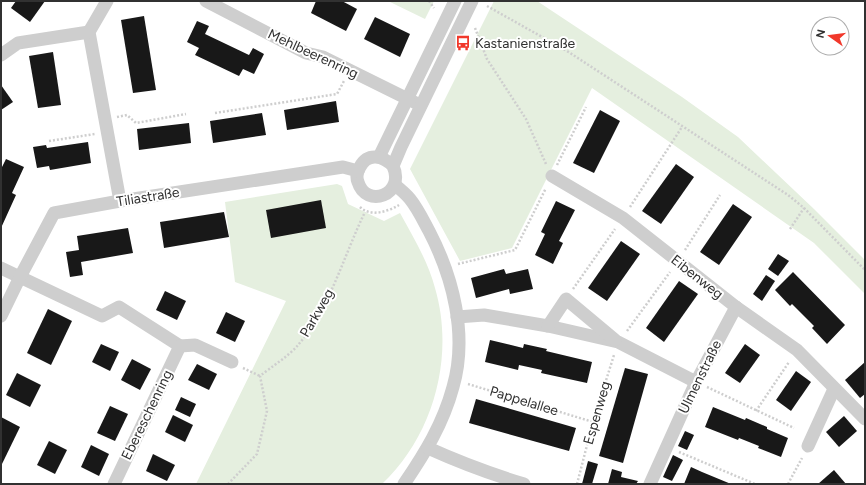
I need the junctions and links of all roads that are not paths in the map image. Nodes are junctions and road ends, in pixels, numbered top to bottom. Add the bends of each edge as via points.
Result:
1 (107, 1) edge
2 (206, 1) edge
3 (455, 1) edge
4 (472, 1) edge
5 (89, 32) junction
6 (1, 55) edge
7 (407, 98) junction
8 (420, 105) junction
9 (378, 157) junction
10 (393, 166) junction
11 (358, 171) junction
12 (552, 176) road end
13 (395, 185) junction
14 (120, 201) junction
15 (1, 268) edge
16 (20, 277) junction
17 (736, 307) junction
18 (1, 316) edge
19 (457, 317) junction
20 (548, 326) junction
21 (618, 342) junction
22 (180, 346) junction
23 (232, 362) road end
24 (696, 382) junction
25 (834, 389) junction
26 (865, 419) edge
27 (808, 446) road end
28 (428, 448) junction
29 (114, 484) edge
30 (404, 484) edge
31 (524, 484) edge
32 (650, 484) edge

1 - 5 street
2 - 7 street, Mehlbeerenring via 306,53 323,57
3 - 7 street
4 - 8 street
5 - 6 street via 18,43
5 - 14 street
7 - 8 street, Mehlbeerenring
7 - 9 street
8 - 10 street
9 - 10 street via 387,160
9 - 11 street via 366,160
10 - 13 street via 396,172
11 - 13 street via 359,186 370,195 384,195
11 - 14 street, Tiliastraße via 343,167
12 - 17 street, Eibenweg via 623,218
13 - 19 street via 419,211 438,248 446,267
14 - 16 street, Tiliastraße via 54,212
15 - 16 street
16 - 18 street, Tiliastraße
16 - 22 street via 102,316 119,307
17 - 24 street, Ulmenstraße
17 - 25 street, Eibenweg via 797,350
19 - 20 street via 484,315
19 - 28 street via 458,351 455,380 442,419
20 - 21 street
20 - 21 street via 566,299
21 - 24 street
22 - 23 street via 195,345
22 - 29 street, Ebereschenring
24 - 32 street, Ulmenstraße
25 - 26 street, Eibenweg
25 - 27 street
28 - 30 street
28 - 31 street via 470,466

